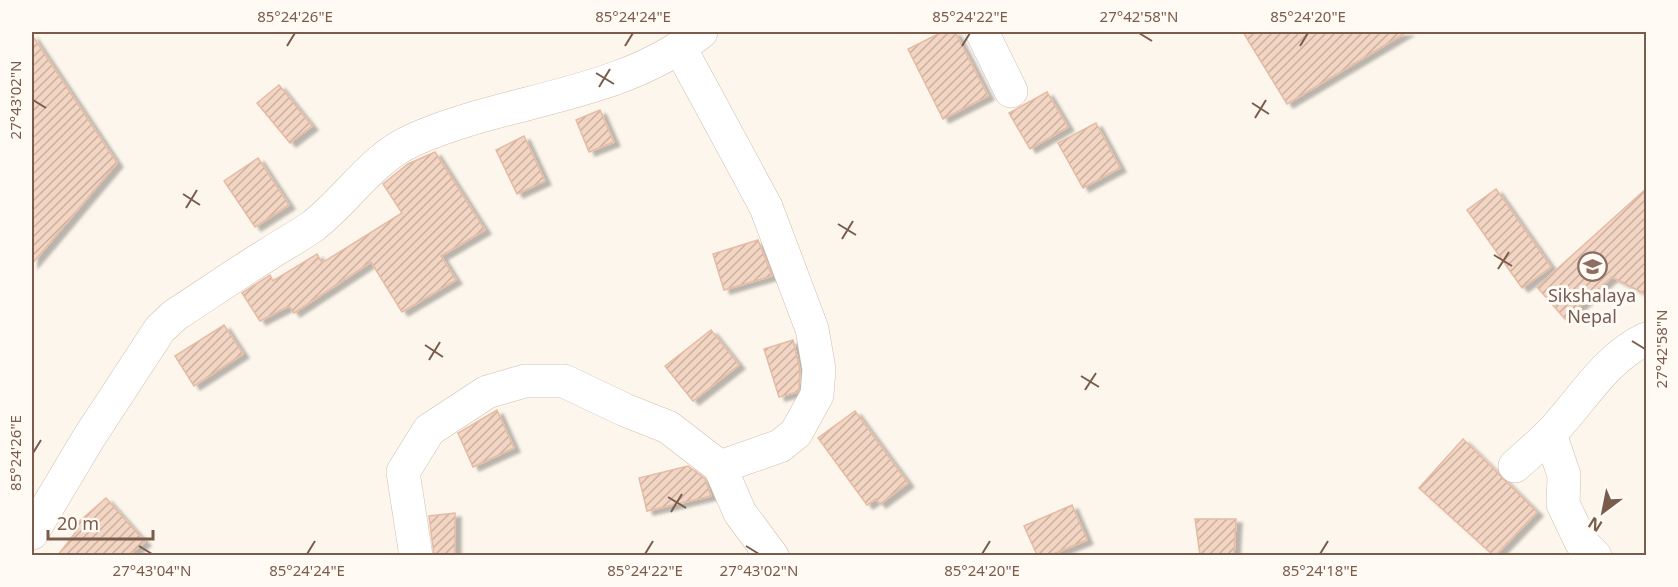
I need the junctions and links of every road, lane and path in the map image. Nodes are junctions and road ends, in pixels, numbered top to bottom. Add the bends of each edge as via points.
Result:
1 (982, 32) edge
2 (691, 40) edge
3 (1011, 91) dead end
4 (1647, 339) edge
5 (1550, 434) junction
6 (1515, 466) dead end
7 (720, 467) junction
8 (32, 533) edge
9 (416, 555) edge
10 (772, 555) edge
11 (1595, 555) edge

1 - 3 street
2 - 7 street via 766,207 812,329 819,369 817,395 796,433 780,446
2 - 8 street via 629,73 446,127 388,154 314,225 175,315 160,329
4 - 5 street via 1609,366
5 - 6 street
5 - 11 street via 1564,475 1563,504 1581,542
7 - 9 street via 668,427 564,381 525,381 487,392 429,430 403,472
7 - 10 street via 740,513

